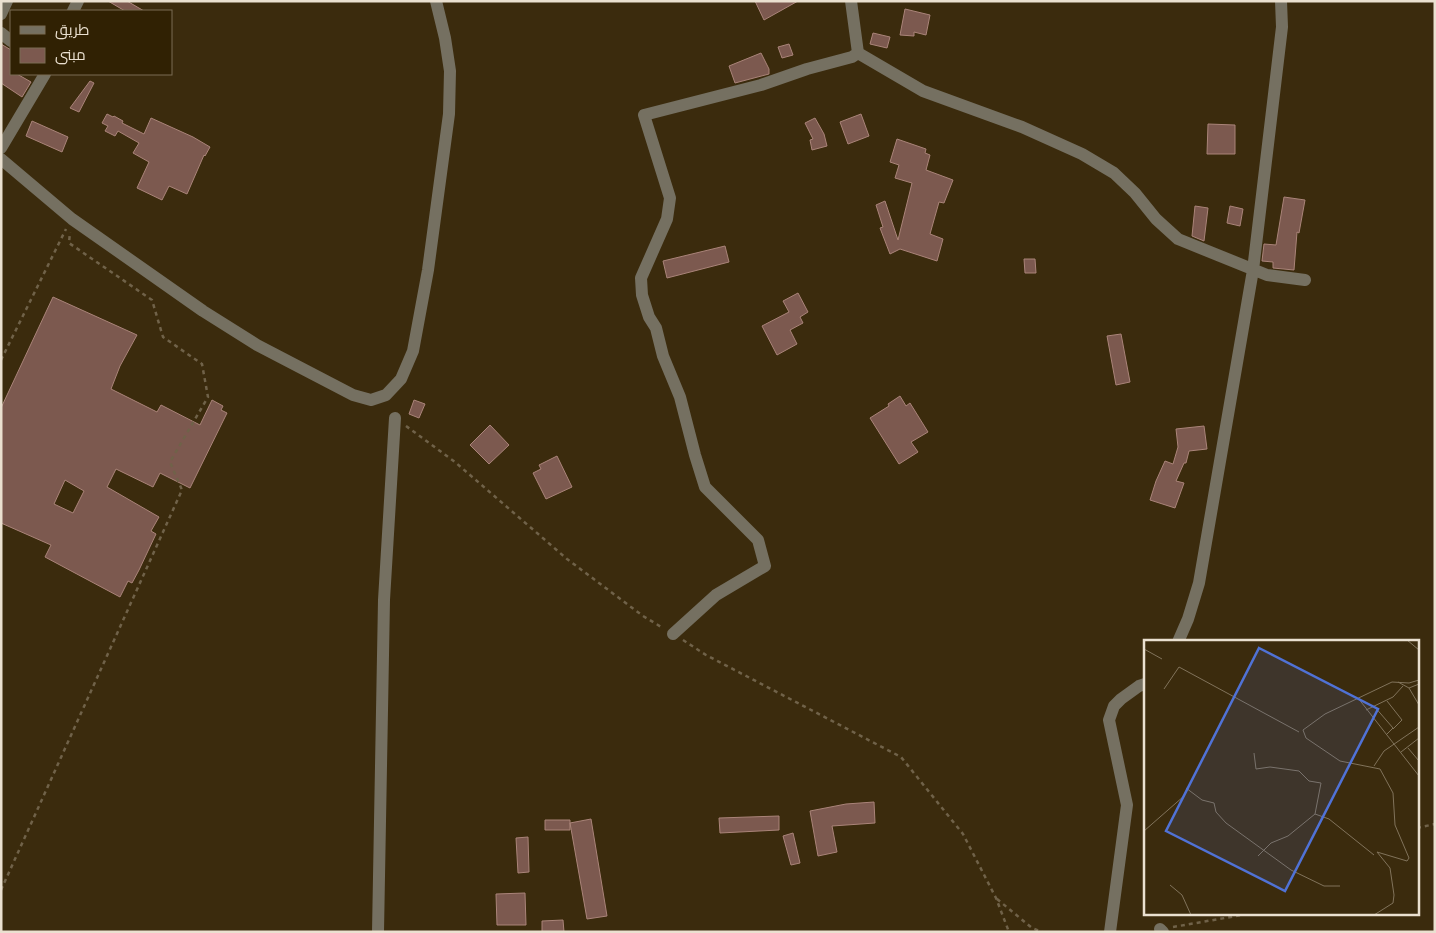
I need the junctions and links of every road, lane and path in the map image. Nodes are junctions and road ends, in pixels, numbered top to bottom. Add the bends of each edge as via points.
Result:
1 (7, 1) edge
2 (436, 1) edge
3 (850, 1) edge
4 (1281, 1) edge
5 (1, 14) edge
6 (858, 53) junction
7 (44, 75) edge
8 (1, 148) edge
9 (1, 159) edge
10 (72, 218) junction
11 (1253, 270) junction
12 (1305, 280) dead end
13 (1, 360) edge
14 (396, 418) joint
15 (672, 634) junction
16 (1179, 640) edge
17 (1144, 684) edge
18 (1435, 824) edge
19 (1418, 828) edge
20 (1, 890) edge
21 (996, 898) junction
22 (1238, 916) edge
23 (1162, 931) edge
24 (378, 932) edge
25 (1009, 932) edge
26 (1042, 932) edge
27 (1110, 932) edge

1 - 5 street
2 - 10 street via 450,71 449,114 428,270 413,351 401,378 386,395 371,400 353,395 256,345
3 - 6 street
4 - 11 street via 1282,28
6 - 11 street via 923,92 1022,127 1082,154 1114,173 1178,239
6 - 15 street via 760,85 644,115 670,198 667,219 641,278 642,295 680,397 705,486 758,540 765,566 716,595
7 - 8 street
9 - 10 street
10 - 13 path
10 - 20 path via 69,243 152,300 163,337 202,364 208,397 170,462 182,490
11 - 12 street
11 - 16 street via 1200,583
14 - 15 path via 455,462 566,559
14 - 24 street via 384,600
15 - 21 path via 901,757 963,834
17 - 27 street via 1114,706 1109,720 1126,805
18 - 19 path
21 - 25 path
21 - 26 path via 1032,928
22 - 23 path

